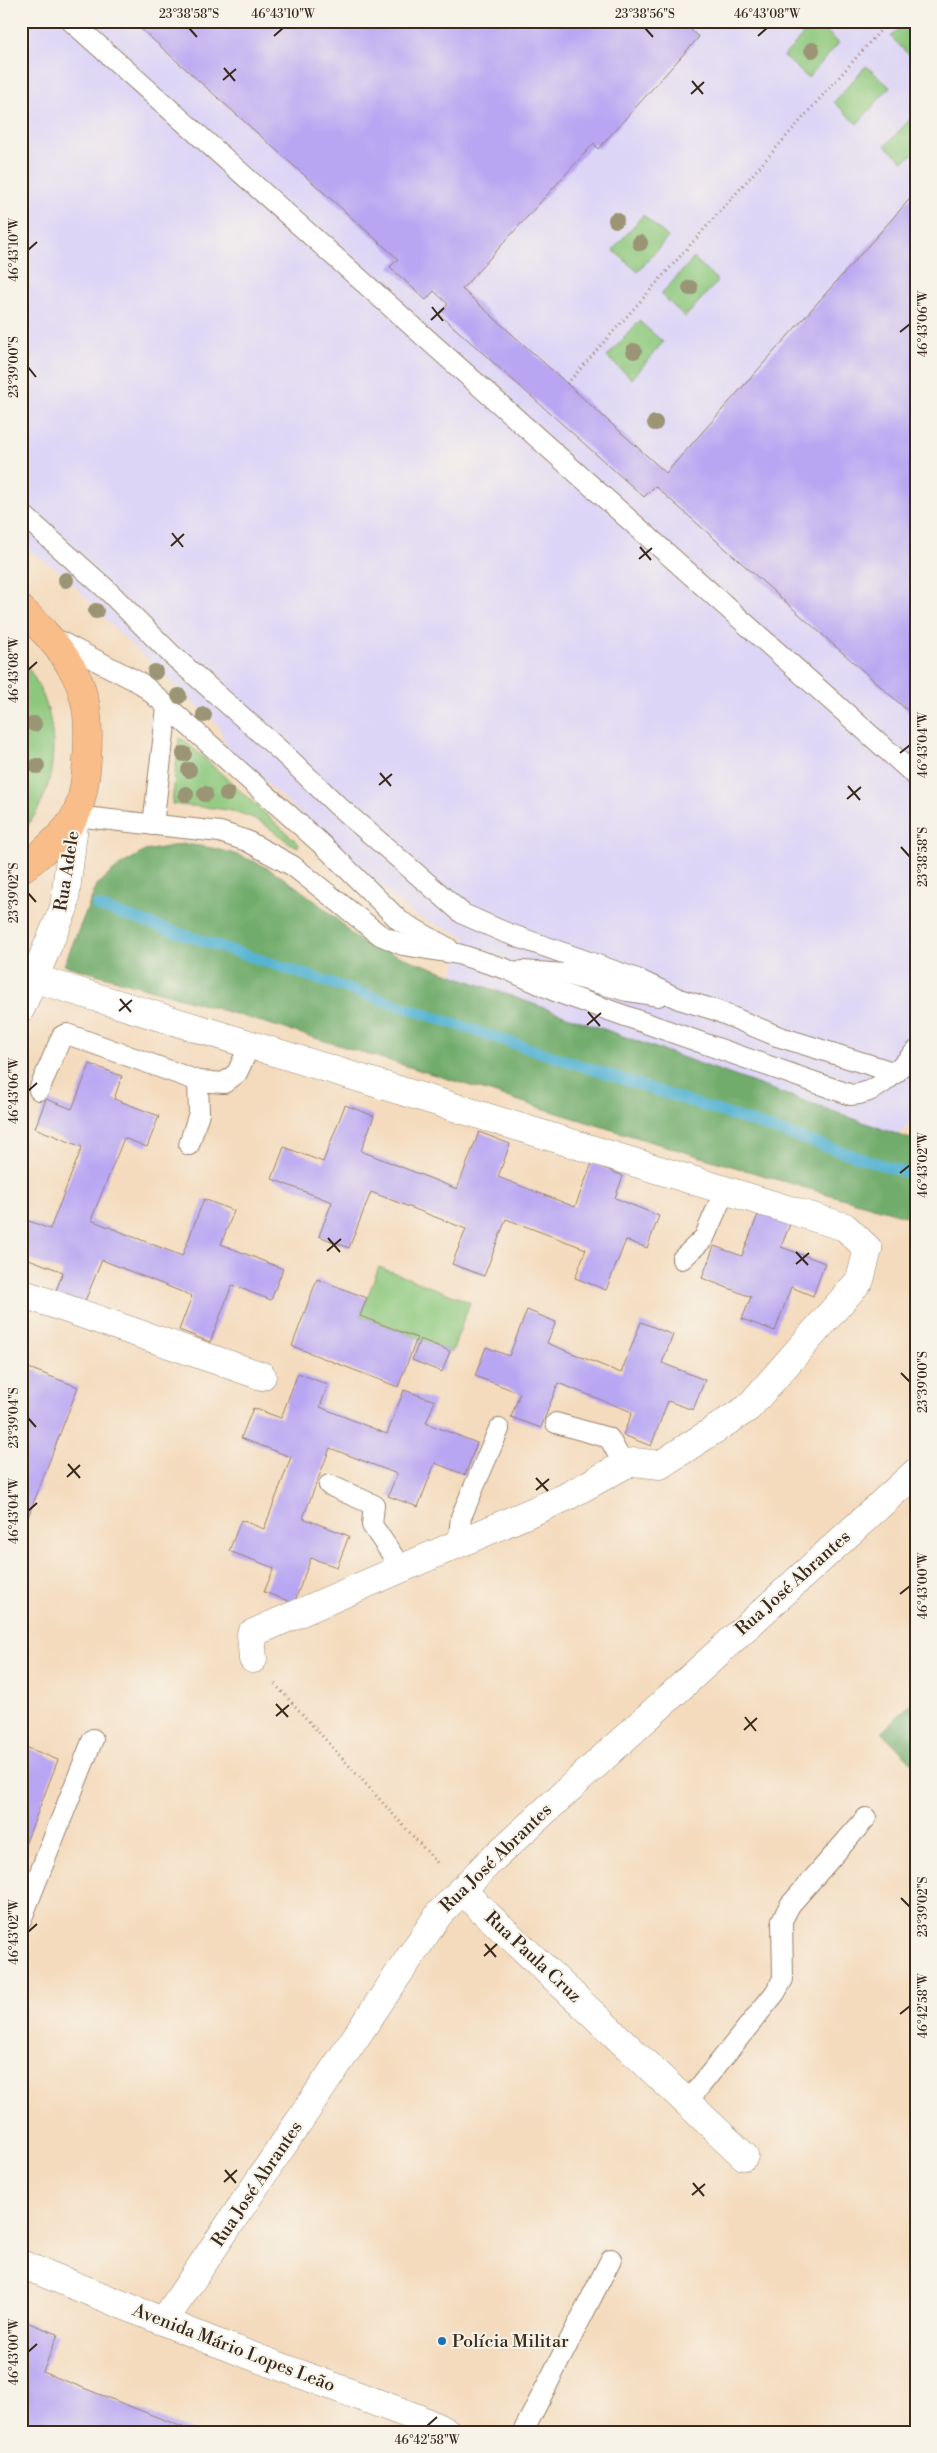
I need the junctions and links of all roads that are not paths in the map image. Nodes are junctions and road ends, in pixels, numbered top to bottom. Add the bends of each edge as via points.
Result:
1 (72, 21) edge
2 (21, 514) edge
3 (21, 609) edge
4 (48, 635) junction
5 (167, 708) junction
6 (916, 776) edge
7 (75, 816) junction
8 (153, 826) junction
9 (21, 869) edge
10 (458, 954) junction
11 (506, 969) junction
12 (33, 978) junction
13 (679, 999) junction
14 (21, 1008) edge
15 (250, 1045) junction
16 (916, 1051) edge
17 (896, 1073) junction
18 (198, 1081) junction
19 (39, 1090) dead end
20 (189, 1145) dead end
21 (725, 1190) junction
22 (682, 1259) dead end
23 (21, 1293) edge
24 (262, 1376) dead end
25 (556, 1423) dead end
26 (499, 1429) dead end
27 (624, 1465) junction
28 (916, 1472) edge
29 (329, 1485) dead end
30 (458, 1544) junction
31 (402, 1569) junction
32 (253, 1659) road end
33 (93, 1739) dead end
34 (866, 1818) dead end
35 (461, 1890) junction
36 (21, 1920) edge
37 (688, 2101) junction
38 (744, 2156) dead end
39 (611, 2259) dead end
40 (21, 2264) edge
41 (164, 2320) junction
42 (418, 2424) edge
43 (448, 2432) edge
44 (523, 2432) edge

1 - 6 lane
2 - 13 lane via 338,806 463,914 530,942 637,978
3 - 4 highway
4 - 5 lane via 142,684
4 - 7 highway via 72,668 84,696 87,724 85,778
5 - 8 lane
5 - 10 lane via 327,848 400,921
7 - 8 lane
7 - 9 highway via 50,845
7 - 12 street, Rua Adele via 64,908
8 - 10 lane via 220,832 247,841 293,866 380,934 403,945
10 - 11 lane
11 - 13 lane via 566,974 627,991
11 - 17 lane via 565,995 851,1095 863,1095
12 - 14 street, Rua Adele
12 - 15 street
13 - 17 lane via 778,1036
15 - 18 lane via 237,1072 224,1084
15 - 21 street
16 - 17 lane
18 - 19 lane via 67,1034 62,1036
18 - 20 lane via 199,1113
21 - 22 lane via 704,1238
21 - 27 street via 845,1227 868,1249 860,1280 748,1408 660,1465 634,1462
23 - 24 street
25 - 27 lane via 609,1438
26 - 30 lane via 461,1517
27 - 30 street via 566,1497
28 - 35 street, Rua José Abrantes
29 - 31 lane via 374,1505 372,1525
30 - 31 street
31 - 32 street via 252,1634
33 - 36 lane
34 - 37 lane via 790,1905 782,1920 783,1978 775,1993
35 - 37 street, Rua Paula Cruz
35 - 41 street, Rua José Abrantes via 439,1914
37 - 38 street, Rua Paula Cruz
39 - 44 lane
40 - 41 street, Avenida Mário Lopes Leão
41 - 42 street, Avenida Mário Lopes Leão
42 - 43 street, Avenida Mário Lopes Leão

